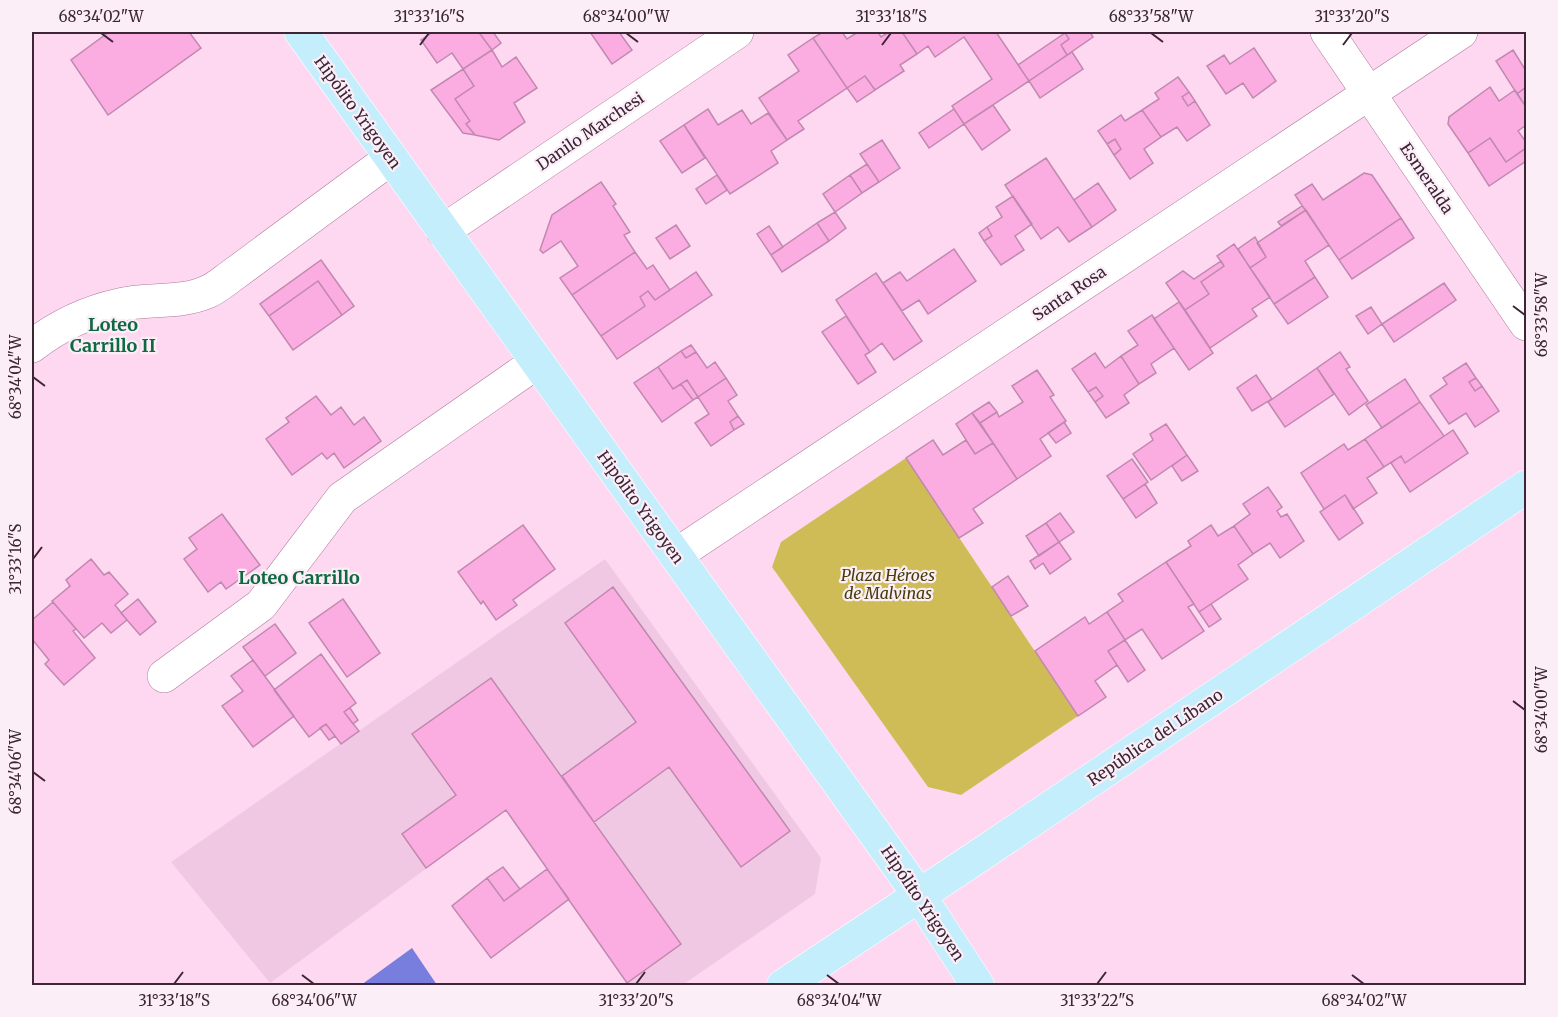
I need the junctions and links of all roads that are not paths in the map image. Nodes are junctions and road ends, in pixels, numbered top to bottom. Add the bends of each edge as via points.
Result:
1 (301, 32) edge
2 (737, 32) edge
3 (1327, 32) edge
4 (1461, 32) edge
5 (1369, 93) junction
6 (391, 158) junction
7 (443, 231) junction
8 (1527, 324) edge
9 (32, 346) edge
10 (537, 362) junction
11 (1527, 487) edge
12 (676, 555) junction
13 (164, 676) dead end
14 (919, 895) junction
15 (783, 986) edge
16 (978, 986) edge

1 - 6 main road, Hipólito Yrigoyen
2 - 7 street, Danilo Marchesi
3 - 5 street, Esmeralda
4 - 5 street, Santa Rosa
5 - 8 street, Esmeralda
5 - 12 street, Santa Rosa
6 - 7 main road, Hipólito Yrigoyen
6 - 9 street via 207,292 120,304 56,328
7 - 10 main road, Hipólito Yrigoyen
10 - 12 main road, Hipólito Yrigoyen
10 - 13 street via 342,498 261,605
11 - 14 main road, República del Líbano
12 - 14 main road, Hipólito Yrigoyen
14 - 15 main road, República del Líbano
14 - 16 main road, Hipólito Yrigoyen

